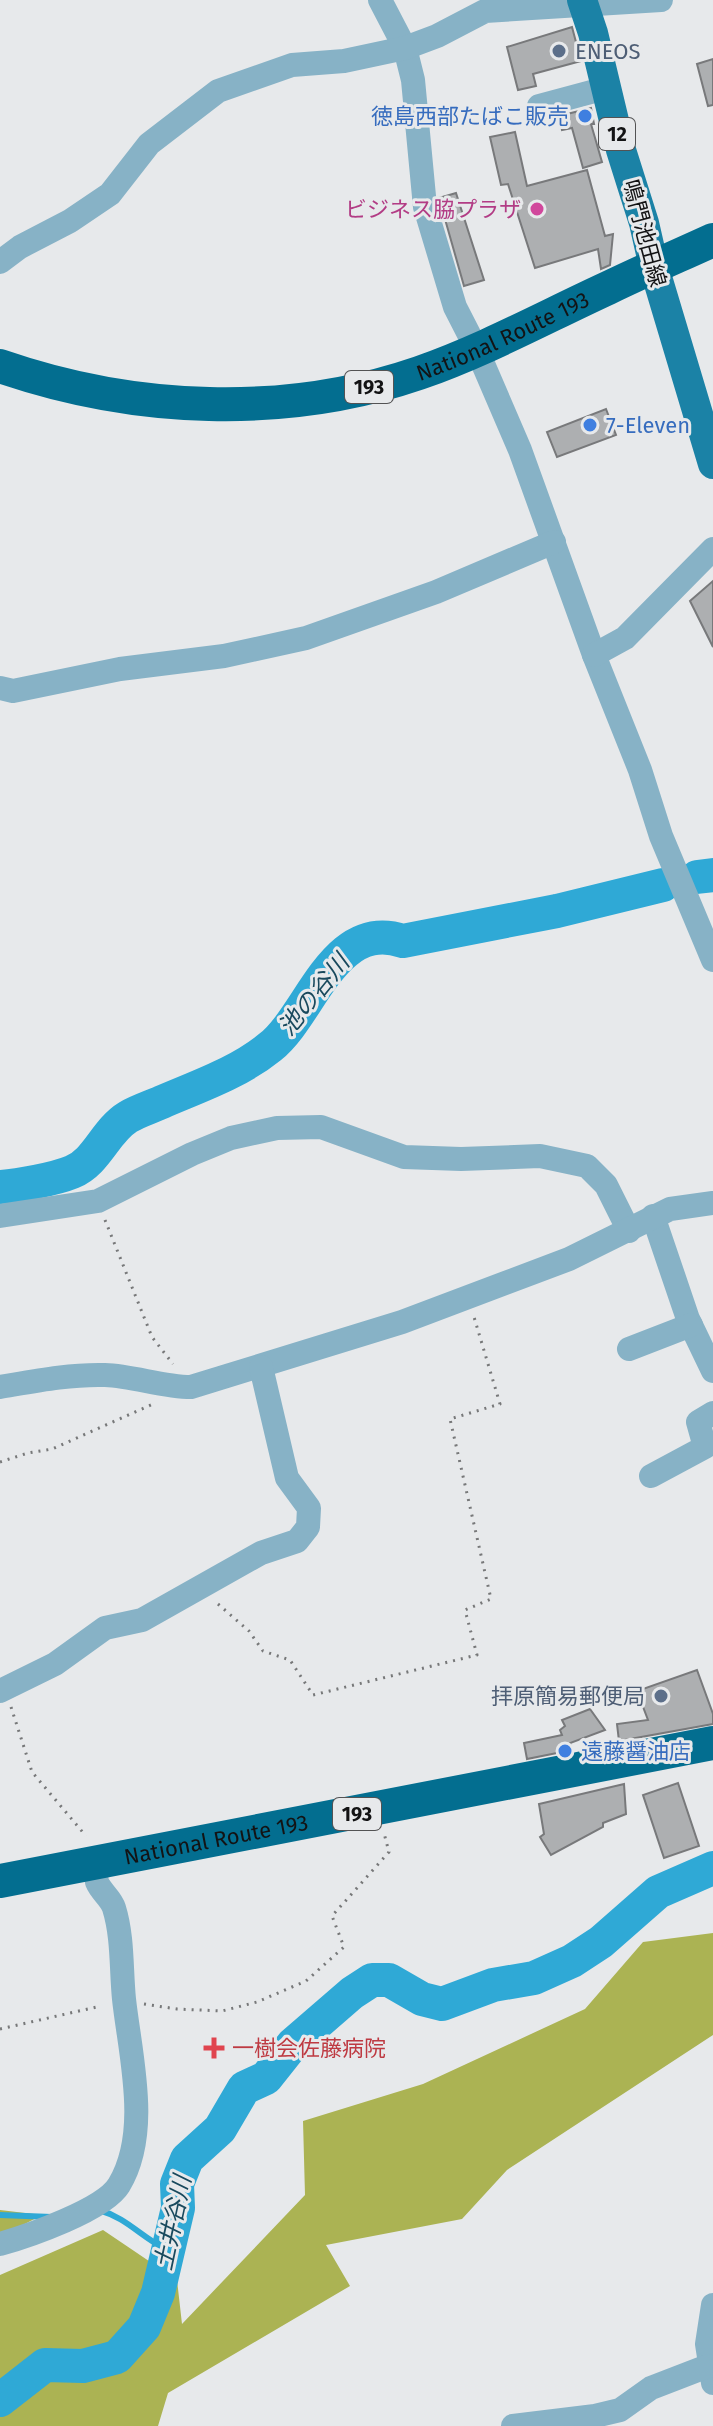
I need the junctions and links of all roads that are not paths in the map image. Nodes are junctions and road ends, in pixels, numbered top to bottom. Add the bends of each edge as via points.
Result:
1 (380, 0) edge
2 (661, 0) edge
3 (584, 3) edge
4 (405, 48) junction
5 (606, 88) junction
6 (539, 106) dead end
7 (713, 240) edge
8 (0, 262) edge
9 (654, 267) junction
10 (477, 350) junction
11 (0, 366) edge
12 (713, 464) edge
13 (554, 542) junction
14 (713, 549) edge
15 (594, 655) junction
16 (0, 688) edge
17 (713, 960) edge
18 (713, 1203) edge
19 (0, 1216) edge
20 (653, 1216) junction
21 (629, 1231) junction
22 (691, 1325) junction
23 (629, 1349) dead end
24 (261, 1367) junction
25 (713, 1371) edge
26 (0, 1387) edge
27 (713, 1413) edge
28 (651, 1476) dead end
29 (2, 1690) edge
30 (713, 1743) edge
31 (93, 1864) junction
32 (0, 1881) edge
33 (0, 2244) edge
34 (713, 2305) edge
35 (711, 2374) edge
36 (513, 2426) edge

1 - 4 street
2 - 3 street
3 - 4 street via 485,11
3 - 5 main road, 鳴門池田線 / 12
4 - 8 street via 292,65 218,91 149,144 110,194
4 - 10 street via 418,109 425,207 455,307
5 - 6 street
5 - 9 main road, 鳴門池田線 / 12
7 - 9 highway, National Route 193 / 193
9 - 10 highway, National Route 193 / 193
9 - 12 main road, 鳴門池田線 / 12
10 - 11 highway, National Route 193 / 193 via 358,390 278,402 208,404 127,397
10 - 13 street
13 - 15 street
13 - 16 street via 306,638 13,691
14 - 15 street via 625,638
15 - 17 street
18 - 20 street
19 - 21 street via 98,1201 231,1138 277,1128 321,1127 404,1157 540,1156 587,1166 606,1185
20 - 21 street
20 - 22 street
21 - 24 street via 469,1298
22 - 23 street
22 - 25 street
24 - 26 street via 186,1387 107,1375
24 - 29 street via 287,1478 309,1508 308,1527 297,1541 261,1553 142,1620 105,1628 55,1664
27 - 28 street via 698,1422 705,1447
30 - 31 highway, National Route 193 / 193
31 - 32 highway, National Route 193 / 193
31 - 33 street via 113,1905 120,1938 138,2091 131,2154 119,2186 103,2199
34 - 35 street via 707,2344
35 - 36 street via 651,2388 620,2410

